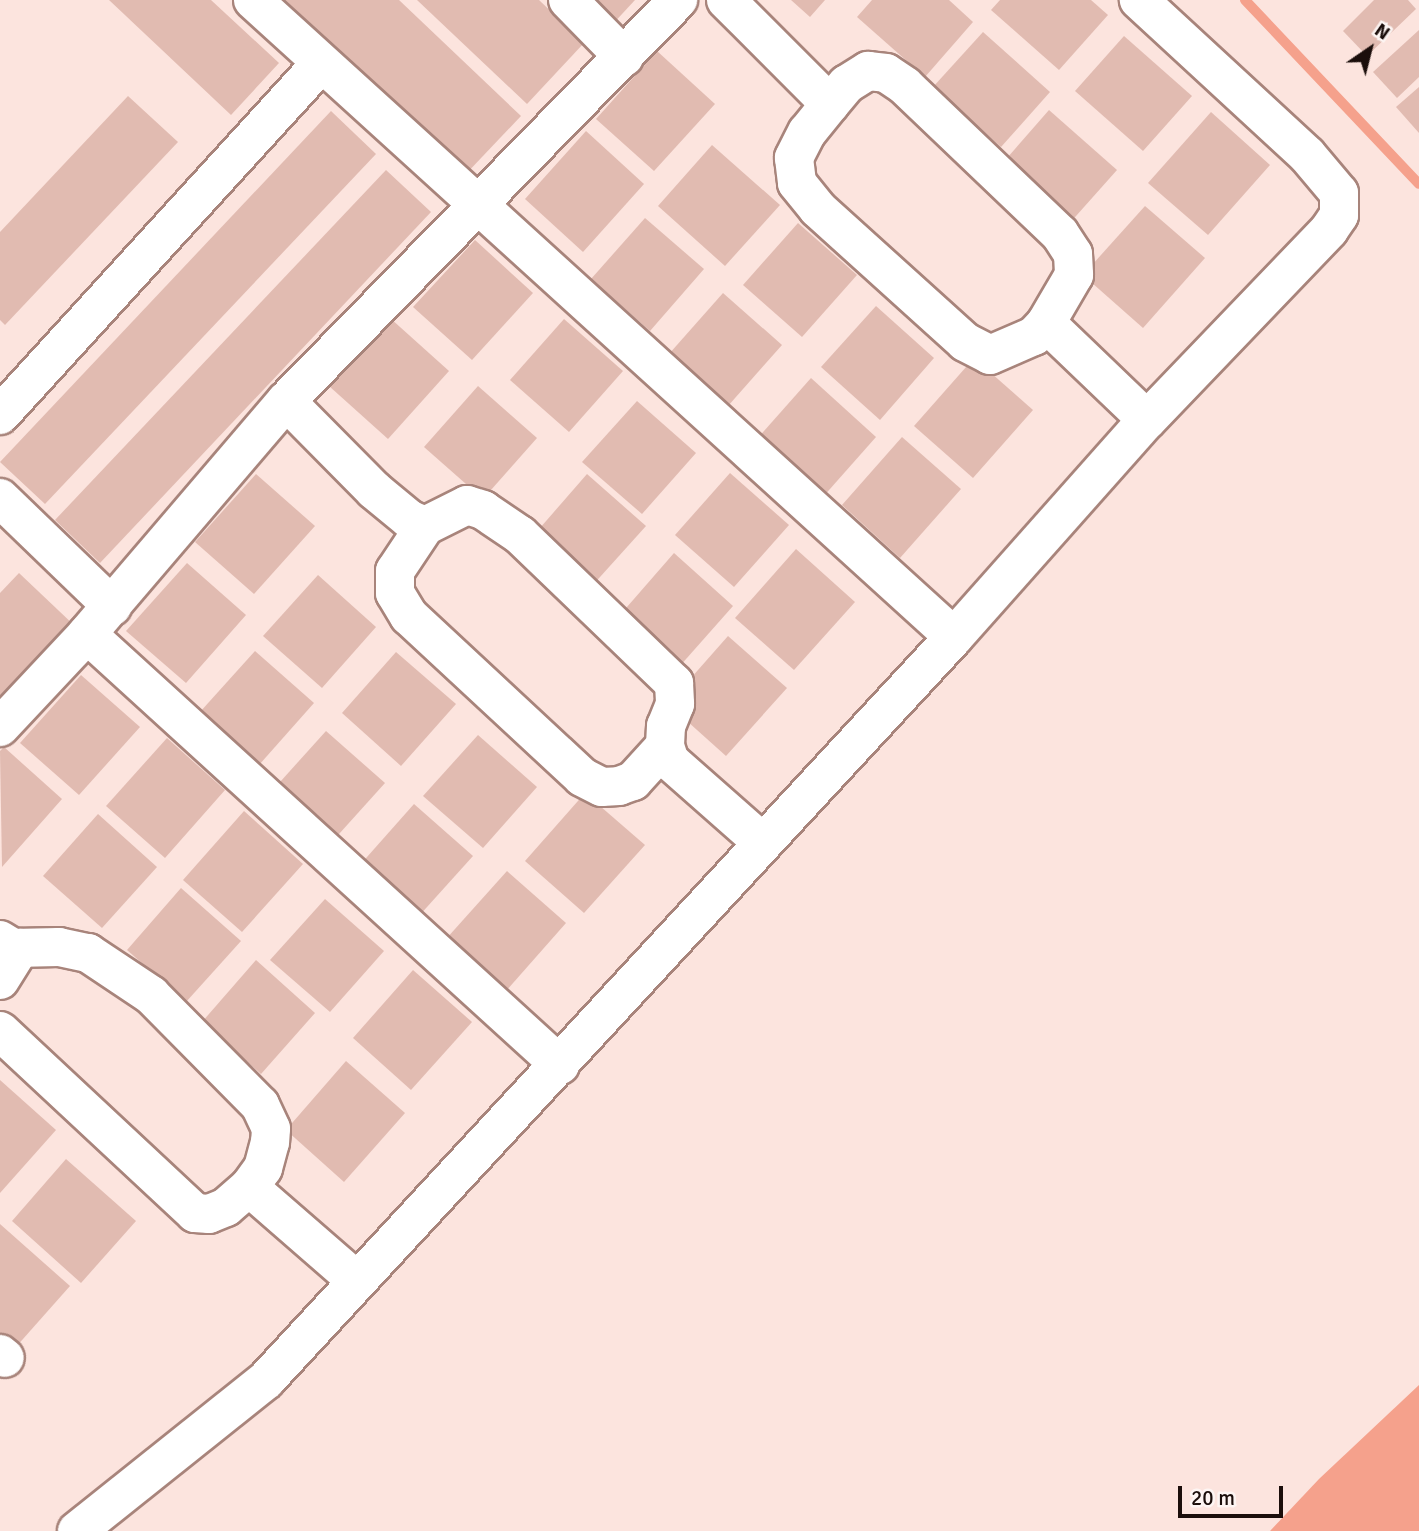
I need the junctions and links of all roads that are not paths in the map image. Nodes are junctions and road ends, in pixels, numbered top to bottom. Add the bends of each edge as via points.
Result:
1 (253, 0) edge
2 (568, 0) edge
3 (678, 0) edge
4 (726, 0) edge
5 (1139, 0) edge
6 (624, 57) junction
7 (321, 64) junction
8 (830, 104) junction
9 (478, 205) junction
10 (1046, 323) junction
11 (286, 401) junction
12 (0, 415) edge
13 (1147, 420) junction
14 (0, 498) edge
15 (425, 526) junction
16 (112, 606) junction
17 (87, 634) junction
18 (954, 637) junction
19 (0, 727) edge
20 (665, 746) junction
21 (763, 843) junction
22 (10, 944) edge
23 (0, 980) edge
24 (0, 1031) edge
25 (560, 1065) junction
26 (249, 1187) junction
27 (356, 1281) junction
28 (77, 1531) edge

1 - 7 street
2 - 6 street
3 - 6 street
4 - 8 street
5 - 13 street via 1307,155 1339,193 1341,202 1329,230
6 - 9 street
7 - 9 street
7 - 12 street
8 - 10 street via 847,84 868,71 886,73 1060,234 1073,254 1074,275
8 - 10 street via 807,132 794,158 797,183 818,209 965,342 990,355 1034,336
9 - 11 street
9 - 18 street
10 - 13 street
11 - 15 street via 374,490 409,519
11 - 16 street
13 - 18 street
14 - 16 street
15 - 20 street via 467,505 484,510 520,535 674,683 675,704 666,726
15 - 20 street via 395,571 394,593 409,616 582,777 602,788 619,786 633,780
16 - 17 street
17 - 19 street
17 - 25 street
18 - 21 street
20 - 21 street via 670,761 694,786
21 - 25 street
22 - 23 street
22 - 26 street via 78,951 117,971 151,995 234,1075 260,1105 271,1129 263,1168
24 - 26 street via 195,1213 209,1214 226,1207
25 - 27 street
26 - 27 street
27 - 28 street via 266,1380

